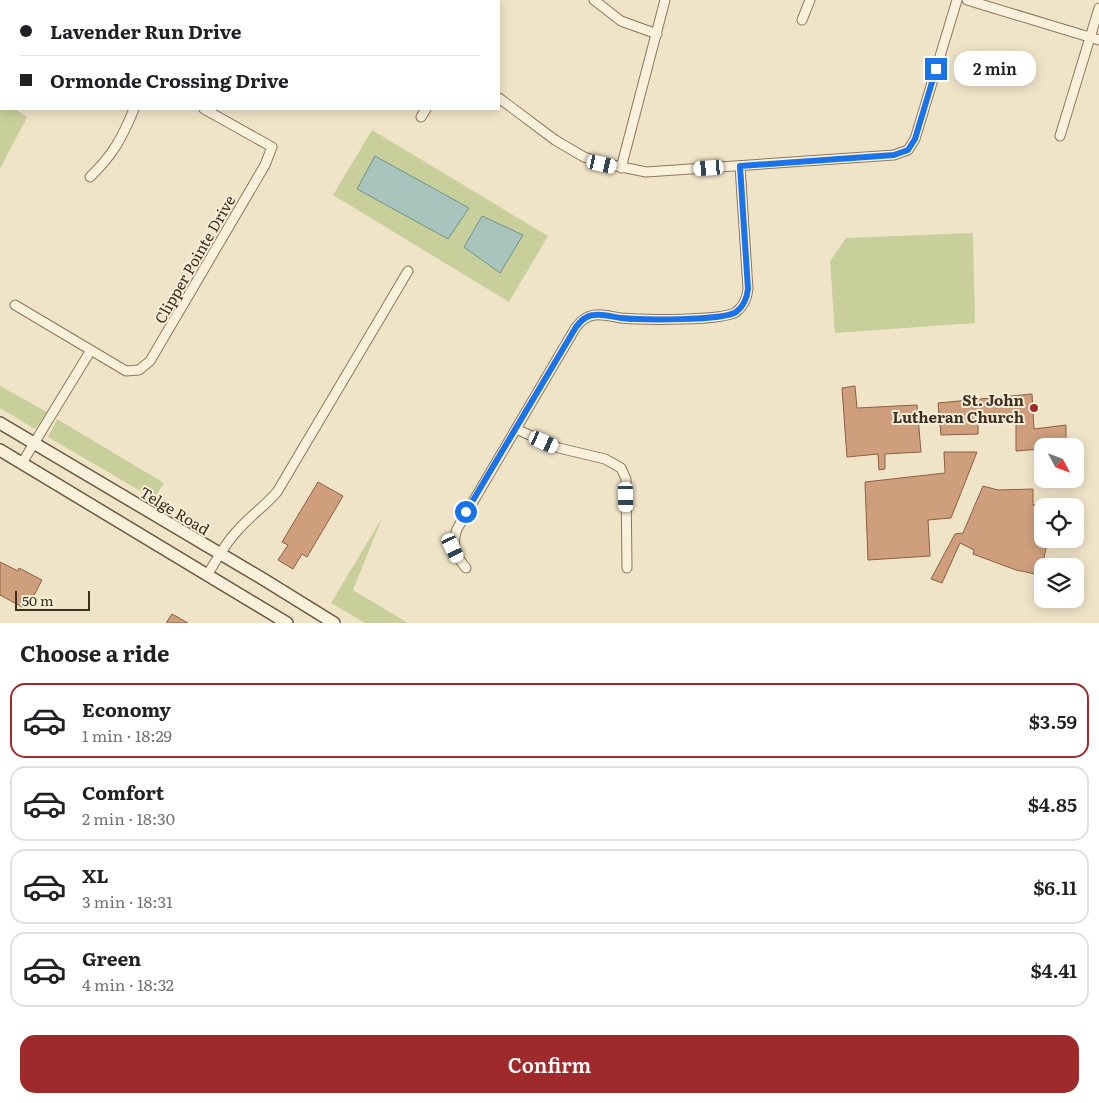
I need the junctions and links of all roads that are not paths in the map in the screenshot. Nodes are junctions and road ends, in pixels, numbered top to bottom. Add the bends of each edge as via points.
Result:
1 (594, 0) edge
2 (665, 0) edge
3 (810, 0) edge
4 (957, 0) edge
5 (967, 0) edge
6 (1099, 8) edge
7 (802, 20) dead end
8 (657, 34) junction
9 (1094, 39) edge
10 (500, 99) edge
11 (134, 110) edge
12 (206, 110) edge
13 (425, 110) edge
14 (421, 117) dead end
15 (1060, 136) dead end
16 (740, 166) junction
17 (621, 168) junction
18 (90, 177) dead end
19 (408, 271) dead end
20 (15, 305) dead end
21 (91, 350) junction
22 (0, 423) edge
23 (516, 429) junction
24 (35, 443) junction
25 (0, 450) edge
26 (22, 463) junction
27 (220, 554) junction
28 (466, 568) dead end
29 (626, 568) dead end
30 (207, 576) junction
31 (287, 623) edge
32 (334, 623) edge

1 - 8 street via 621,21
2 - 8 street
3 - 7 street
4 - 16 street via 915,139 908,150 894,155
5 - 9 street
6 - 9 street
8 - 17 street
9 - 15 street
10 - 17 street via 555,140 584,157
11 - 18 street via 107,161
12 - 21 street, Clipper Pointe Drive via 272,147 265,165 150,361 139,370 126,371
13 - 14 street
16 - 17 street via 646,172
16 - 23 street via 748,289 740,308 725,316 689,319 589,316 576,327
19 - 27 street via 277,492 266,506 239,528
20 - 21 street
21 - 24 street
22 - 24 main road, Telge Road
23 - 28 street via 457,529 453,548
23 - 29 street via 559,448 605,459 621,468 626,479
24 - 26 street
24 - 27 main road, Telge Road
25 - 26 main road
26 - 30 main road
27 - 30 street
27 - 32 main road, Telge Road
30 - 31 main road

